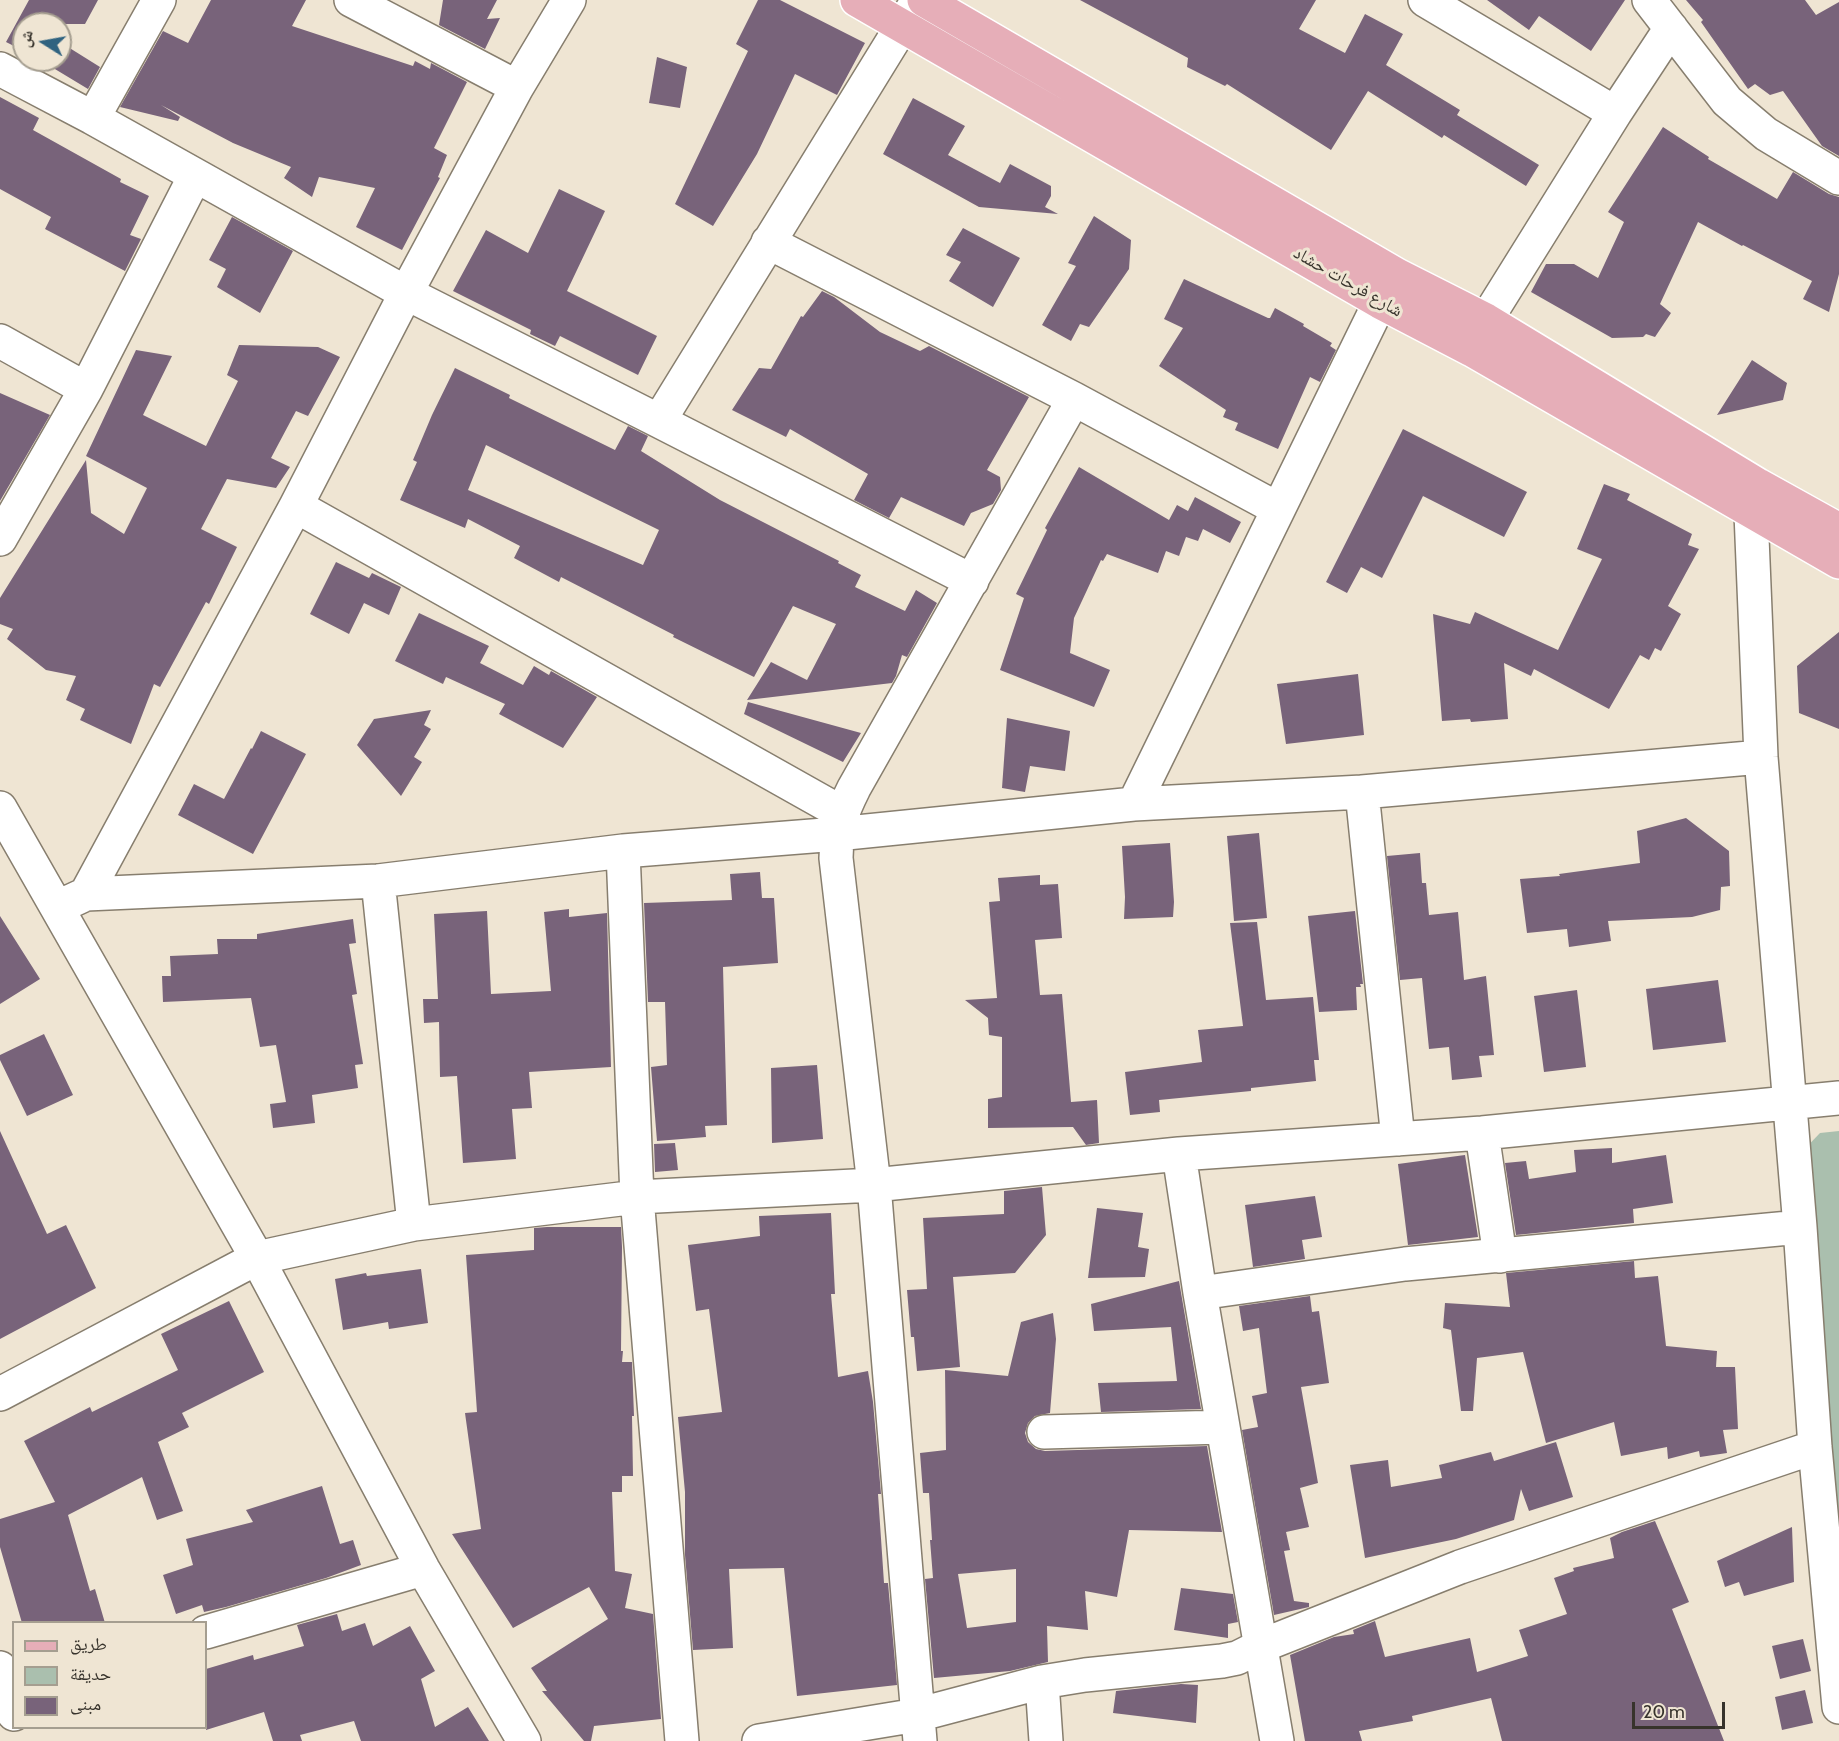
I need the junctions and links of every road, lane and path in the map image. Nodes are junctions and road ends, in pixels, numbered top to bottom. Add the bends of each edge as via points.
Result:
1 (159, 0) edge
2 (351, 0) edge
3 (569, 0) edge
4 (857, 0) edge
5 (924, 0) edge
6 (1425, 0) edge
7 (1649, 0) edge
8 (910, 12) edge
9 (1671, 28) junction
10 (0, 69) edge
11 (518, 87) junction
12 (1615, 113) junction
13 (93, 118) junction
14 (195, 176) junction
15 (1839, 178) edge
16 (768, 242) junction
17 (1389, 288) junction
18 (406, 293) junction
19 (1486, 320) junction
20 (0, 341) edge
21 (1472, 350) junction
22 (86, 389) junction
23 (1074, 399) junction
24 (659, 421) junction
25 (1754, 499) junction
26 (296, 506) junction
27 (1278, 509) junction
28 (1839, 530) edge
29 (0, 539) edge
30 (1839, 562) edge
31 (972, 581) junction
32 (1761, 757) junction
33 (1362, 792) junction
34 (1134, 804) junction
35 (0, 808) edge
36 (839, 823) junction
37 (623, 851) junction
38 (378, 881) junction
39 (72, 901) junction
40 (1839, 1098) edge
41 (1789, 1104) junction
42 (1482, 1133) junction
43 (1398, 1139) junction
44 (1179, 1154) junction
45 (874, 1185) junction
46 (638, 1197) junction
47 (414, 1224) junction
48 (1800, 1227) junction
49 (1500, 1256) junction
50 (257, 1258) junction
51 (1200, 1293) junction
52 (0, 1394) edge
53 (1223, 1427) junction
54 (1044, 1432) dead end
55 (1815, 1447) junction
56 (423, 1569) junction
57 (207, 1632) edge
58 (1261, 1646) junction
59 (1042, 1682) junction
60 (1839, 1707) edge
61 (919, 1728) edge
62 (524, 1741) edge
63 (682, 1741) edge
64 (759, 1741) edge
65 (1046, 1741) edge
66 (1277, 1741) edge

1 - 13 street
2 - 11 street
3 - 11 street
4 - 8 main road, شارع فرحات حشاد
5 - 17 main road, شارع فرحات حشاد
6 - 12 street
7 - 9 street
8 - 16 street
8 - 17 main road, شارع فرحات حشاد
9 - 12 street
9 - 15 street via 1727,101 1766,134
10 - 13 street
11 - 18 street
12 - 19 street
13 - 14 street
14 - 18 street
14 - 22 street
16 - 23 street
16 - 24 street
17 - 19 main road, شارع فرحات حشاد
17 - 21 main road, شارع فرحات حشاد
17 - 27 street
18 - 24 street
18 - 26 street
19 - 21 street
19 - 25 main road, شارع فرحات حشاد
20 - 22 street
21 - 25 main road, شارع فرحات حشاد
22 - 29 street
23 - 27 street
23 - 31 street
24 - 31 street
25 - 28 main road, شارع فرحات حشاد
25 - 30 main road, شارع فرحات حشاد
25 - 32 street
26 - 36 street
26 - 39 street
27 - 34 street
31 - 36 street
32 - 33 street
32 - 41 street
33 - 34 street
33 - 43 street
34 - 36 street
35 - 39 street
36 - 37 street
36 - 45 street via 836,858
37 - 38 street
37 - 46 street
38 - 39 street
38 - 47 street
39 - 50 street
40 - 41 street
41 - 42 street
41 - 48 street
42 - 43 street
42 - 49 street
43 - 44 street
44 - 45 street
44 - 51 street
45 - 46 street
45 - 61 street
46 - 47 street
46 - 63 street
47 - 50 street
48 - 49 street
48 - 55 street
49 - 51 street via 1405,1264
50 - 52 street
50 - 56 street
51 - 53 street
53 - 54 street
53 - 58 street
55 - 58 street via 1460,1567
55 - 60 street
56 - 57 street
56 - 62 street
58 - 59 street via 1222,1662
58 - 66 street
59 - 61 street
59 - 65 street
61 - 64 street

